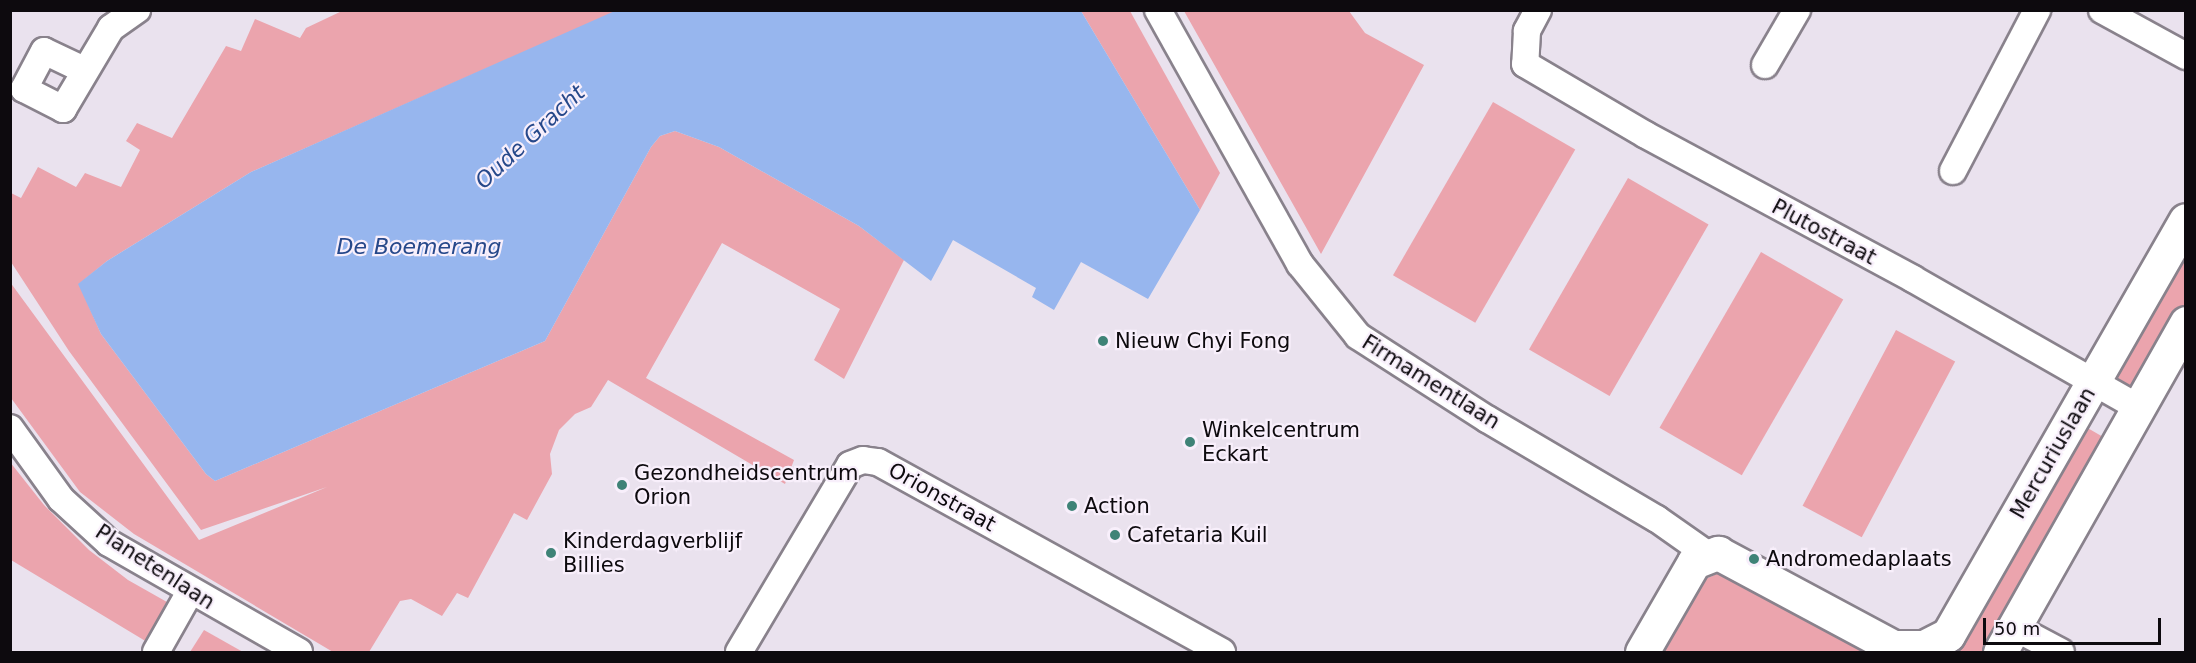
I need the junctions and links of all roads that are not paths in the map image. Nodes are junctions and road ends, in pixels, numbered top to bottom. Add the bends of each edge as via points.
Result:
1 (137, 10) edge
2 (1158, 10) edge
3 (1538, 10) edge
4 (1797, 10) edge
5 (2037, 10) edge
6 (2102, 10) edge
7 (2186, 56) edge
8 (1765, 65) dead end
9 (84, 70) dead end
10 (1953, 171) dead end
11 (2186, 220) edge
12 (2186, 322) edge
13 (2093, 382) junction
14 (2137, 407) junction
15 (10, 428) edge
16 (1708, 555) junction
17 (190, 592) junction
18 (2007, 640) edge
19 (1645, 650) edge
20 (1898, 650) edge
21 (156, 652) edge
22 (299, 652) edge
23 (739, 652) edge
24 (1222, 652) edge
25 (2061, 652) edge

1 - 9 street via 111,28
2 - 16 street, Firmamentlaan via 1300,264 1358,336 1478,413 1657,519
3 - 13 street, Plutostraat via 1527,31 1526,64
4 - 8 street
5 - 10 street
6 - 7 street
11 - 13 street, Mercuriuslaan
12 - 14 street
13 - 14 street, Plutostraat
13 - 20 street, Mercuriuslaan via 1952,631 1924,646
14 - 18 street
15 - 17 street, Planetenlaan via 61,499 109,543
16 - 19 street via 1694,562
16 - 20 street, Mercuriuslaan via 1732,558
17 - 21 street
17 - 22 street, Planetenlaan
18 - 25 street
23 - 24 street, Orionstraat via 850,465 863,460 878,462

